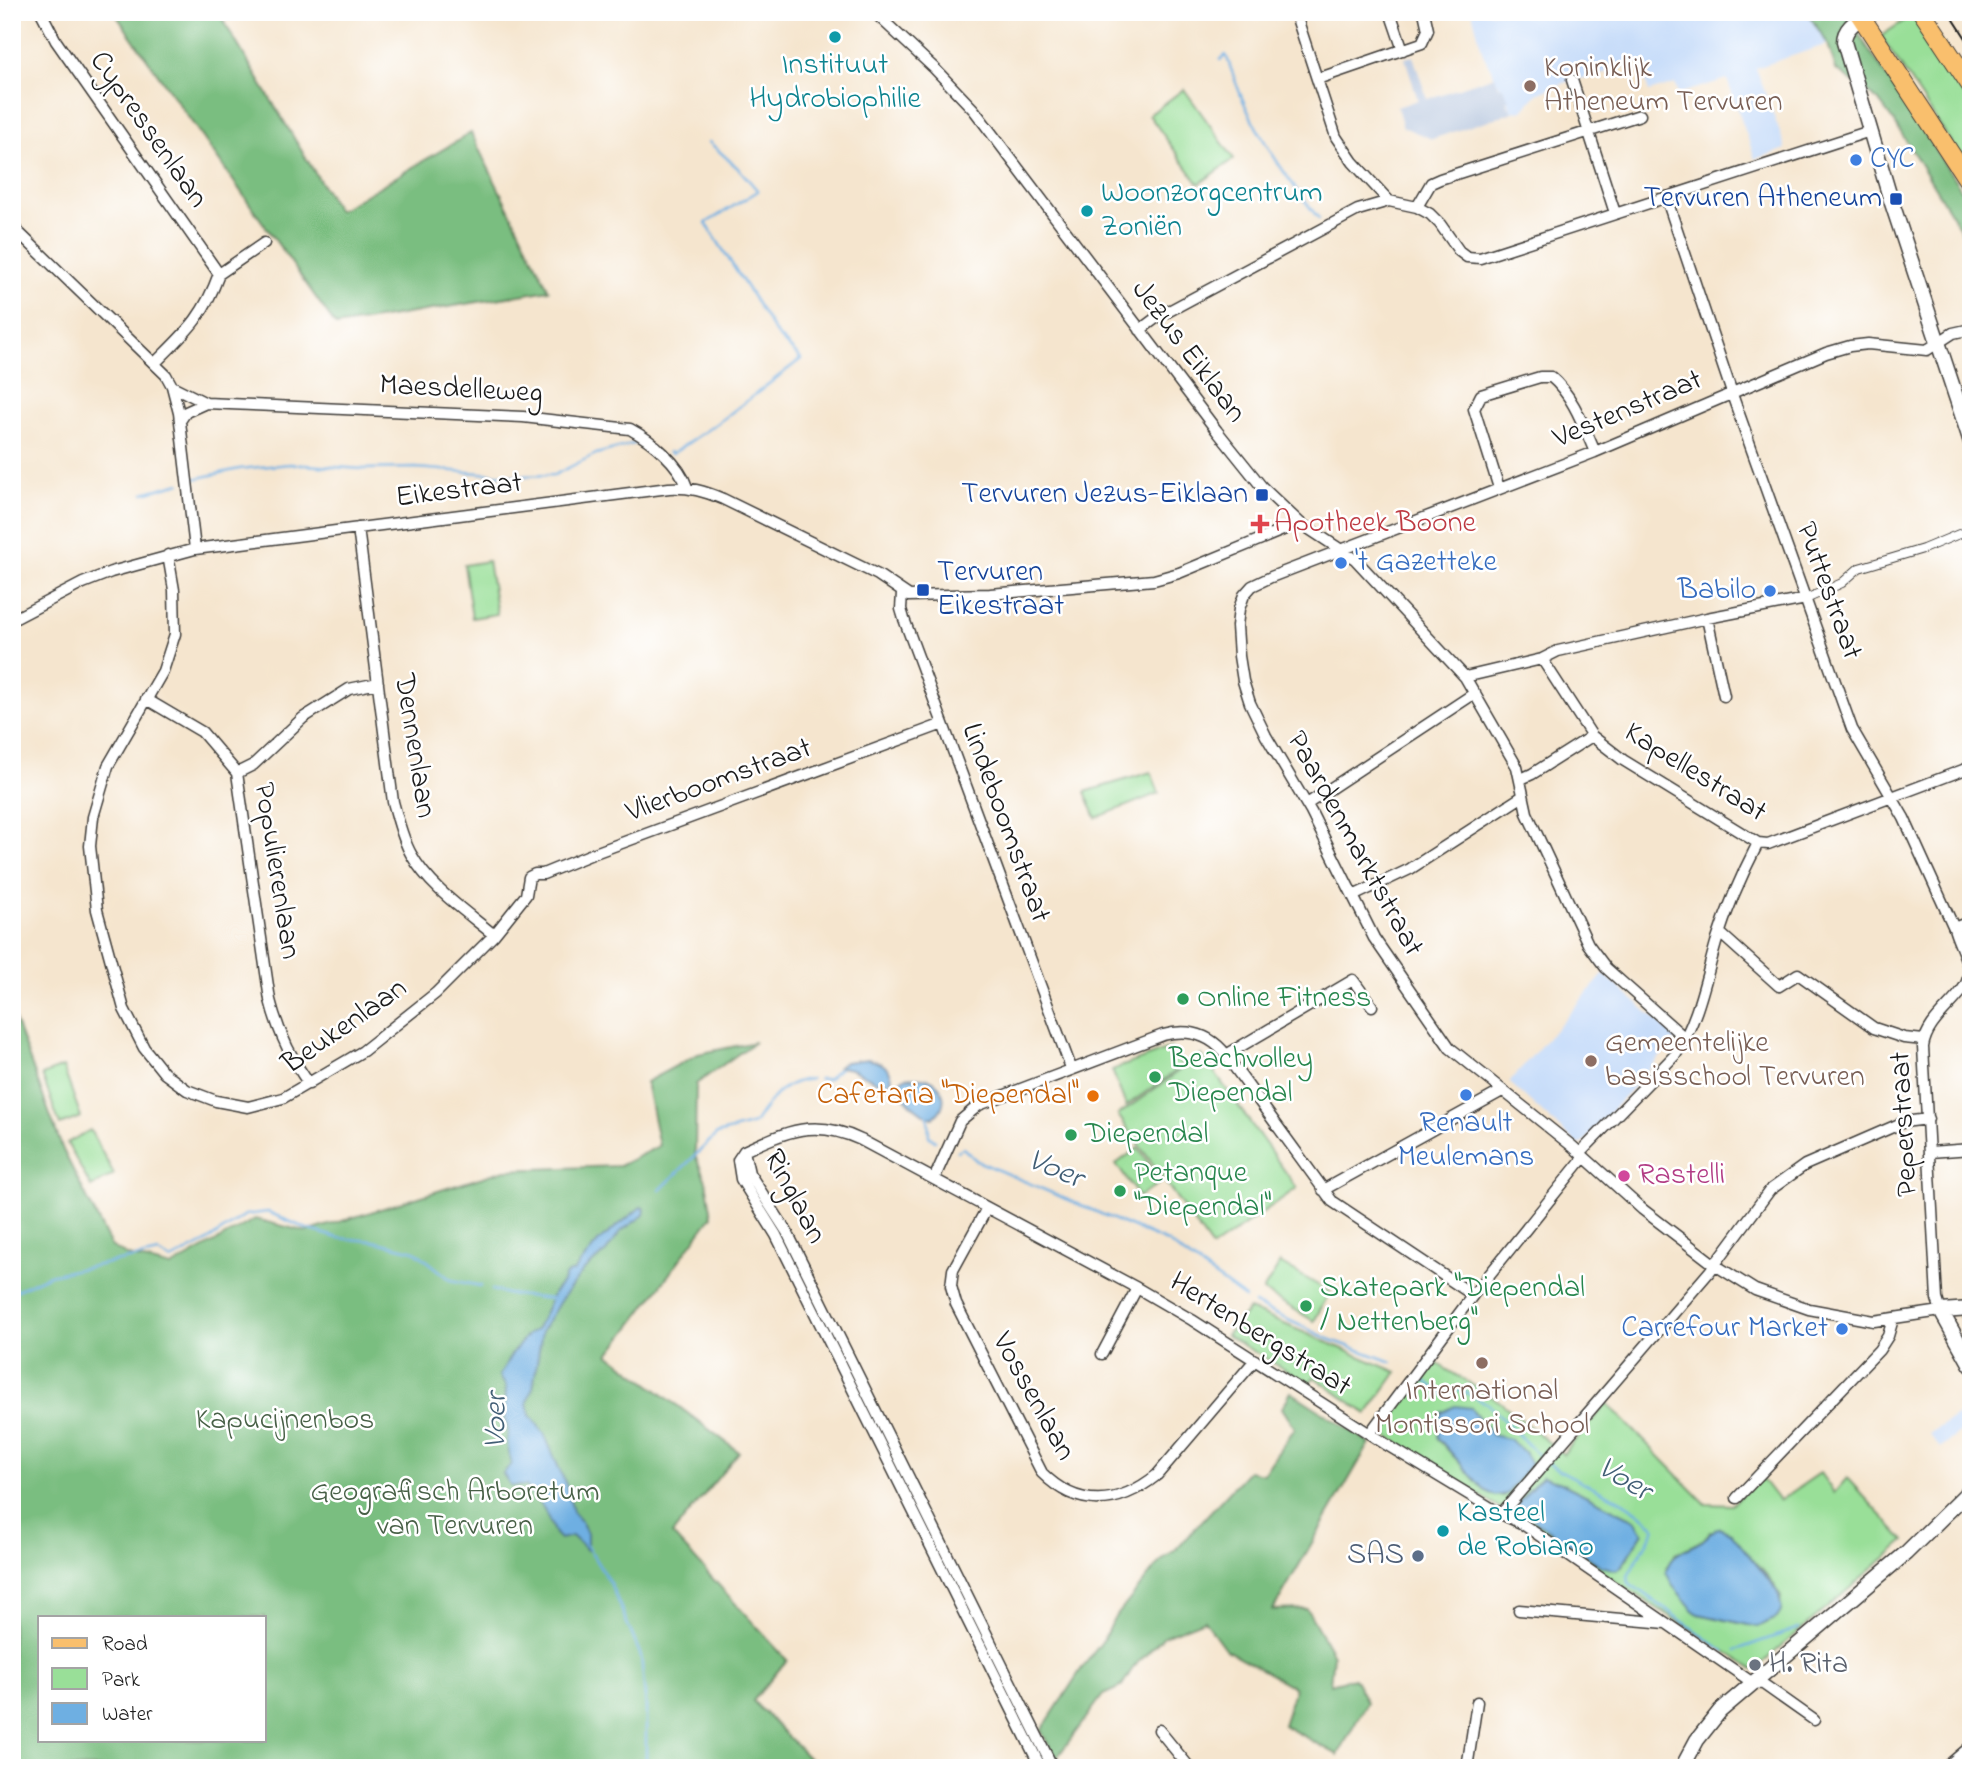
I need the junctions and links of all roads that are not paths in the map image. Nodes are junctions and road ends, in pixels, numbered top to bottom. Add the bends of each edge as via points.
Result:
1 (41, 12) edge
2 (874, 12) edge
3 (1294, 12) edge
4 (1390, 12) edge
5 (1424, 12) edge
6 (1922, 12) edge
7 (1864, 14) edge
8 (1403, 50) junction
9 (1317, 79) junction
10 (1572, 80) dead end
11 (1971, 86) edge
12 (1640, 115) dead end
13 (1588, 131) junction
14 (1870, 131) junction
15 (1971, 185) edge
16 (1666, 197) junction
17 (1389, 201) junction
18 (1417, 207) junction
19 (1615, 213) junction
20 (12, 226) edge
21 (21, 235) junction
22 (264, 243) dead end
23 (12, 244) edge
24 (219, 274) junction
25 (1969, 327) edge
26 (1140, 330) junction
27 (1938, 345) junction
28 (155, 363) junction
29 (172, 386) junction
30 (1732, 393) junction
31 (206, 403) junction
32 (180, 421) junction
33 (1971, 442) edge
34 (1595, 452) junction
35 (687, 487) junction
36 (1499, 488) junction
37 (1300, 523) junction
38 (358, 528) junction
39 (1971, 529) edge
40 (195, 549) junction
41 (1341, 549) junction
42 (168, 555) junction
43 (902, 593) junction
44 (1806, 600) junction
45 (1707, 618) junction
46 (12, 620) edge
47 (1542, 659) junction
48 (1465, 677) junction
49 (378, 683) junction
50 (1475, 693) junction
51 (1724, 696) dead end
52 (146, 699) junction
53 (943, 724) junction
54 (1592, 736) junction
55 (1971, 767) edge
56 (237, 773) junction
57 (1521, 779) junction
58 (1523, 796) junction
59 (1892, 799) junction
60 (1307, 804) junction
61 (1758, 844) junction
62 (526, 895) joint
63 (1353, 896) junction
64 (1971, 921) edge
65 (1954, 928) junction
66 (1720, 933) junction
67 (494, 935) junction
68 (1969, 980) edge
69 (1372, 1006) dead end
70 (1686, 1039) junction
71 (1924, 1040) junction
72 (1226, 1055) junction
73 (1071, 1068) junction
74 (309, 1084) junction
75 (1502, 1091) junction
76 (1928, 1119) junction
77 (1971, 1149) edge
78 (744, 1150) junction
79 (1930, 1152) junction
80 (1582, 1155) junction
81 (934, 1179) junction
82 (1323, 1190) junction
83 (988, 1208) junction
84 (1715, 1265) junction
85 (1137, 1288) junction
86 (1473, 1295) junction
87 (1971, 1309) edge
88 (1941, 1311) junction
89 (1893, 1319) junction
90 (1102, 1354) dead end
91 (1255, 1360) junction
92 (1971, 1365) edge
93 (1370, 1433) junction
94 (1971, 1489) edge
95 (1737, 1498) dead end
96 (1501, 1514) junction
97 (1519, 1610) dead end
98 (1667, 1623) junction
99 (1753, 1683) junction
100 (1477, 1702) dead end
101 (1814, 1720) dead end
102 (1159, 1730) dead end
103 (1971, 1746) edge
104 (1947, 1766) edge
105 (1041, 1768) edge
106 (1053, 1768) edge
107 (1190, 1768) edge
108 (1467, 1768) edge
109 (1682, 1768) edge

1 - 24 street, Cypressenlaan via 56,41
2 - 26 street, Jezus Eiklaan via 974,110
3 - 9 street
4 - 8 street
5 - 8 street via 1427,37
6 - 11 main road
7 - 14 street via 1846,31 1844,42
7 - 15 main road
8 - 9 street
9 - 17 street via 1336,137
10 - 13 street
12 - 13 street
13 - 18 street via 1440,178 1431,183
13 - 19 street
14 - 16 street
14 - 27 street
16 - 19 street
16 - 30 street, Puttestraat
17 - 18 street
17 - 26 street via 1358,211
18 - 19 street via 1440,224 1459,251 1472,258
20 - 21 street
21 - 23 street
21 - 28 street
22 - 24 street
24 - 28 street via 198,320
25 - 27 street
26 - 37 street, Jezus Eiklaan via 1262,487
27 - 30 street, Vestenstraat via 1925,351 1875,344 1850,346
27 - 33 street
28 - 29 street
29 - 31 street, Maesdelleweg
29 - 32 street
30 - 34 street, Vestenstraat
30 - 44 street, Puttestraat
31 - 32 street via 186,412
31 - 35 street, Maesdelleweg via 523,417 630,429 646,438 679,471
32 - 40 street
34 - 36 street, Vestenstraat
34 - 36 street via 1572,404 1551,377 1481,395 1474,409
35 - 38 street, Eikestraat
35 - 43 street, Eikestraat via 703,490 781,527 878,575
36 - 41 street, Vestenstraat
37 - 41 street, Jezus Eiklaan
37 - 43 street via 1154,580 990,594
38 - 40 street, Eikestraat
38 - 49 street, Dennenlaan
39 - 44 street via 1859,568 1842,583
40 - 42 street, Eikestraat
41 - 48 street, Jezus Eiklaan
41 - 60 street, Paardenmarktstraat via 1252,586 1242,602 1237,626 1243,681 1257,720
42 - 46 street, Eikestraat via 83,583
42 - 52 street, Beukenlaan via 175,634 163,671
43 - 53 street, Lindeboomstraat via 904,619
44 - 45 street
44 - 59 street, Puttestraat via 1852,729
45 - 47 street
45 - 51 street
47 - 48 street
47 - 54 street, Kapellestraat
48 - 50 street
49 - 56 street via 349,689 303,718 253,765
49 - 67 street, Dennenlaan via 393,802 411,854 441,891
50 - 57 street
50 - 60 street
52 - 56 street, Populierenlaan via 202,732
52 - 74 street, Beukenlaan via 108,766 90,846 96,910 124,1009 144,1048 164,1073 187,1090 248,1107 284,1098
53 - 62 street, Vlierboomstraat via 535,874 529,877
53 - 73 street, Lindeboomstraat
54 - 57 street, Kapellestraat
54 - 61 street, Kapellestraat
55 - 59 street, Kapellestraat
56 - 74 street, Populierenlaan via 270,1000 278,1031
57 - 58 street
58 - 63 street via 1410,869
58 - 70 street via 1588,944 1606,968
59 - 61 street, Kapellestraat via 1768,845
59 - 65 street, Peperstraat
60 - 63 street, Paardenmarktstraat
61 - 66 street
62 - 67 street, Beukenlaan
63 - 75 street, Paardenmarktstraat via 1374,938 1450,1048
64 - 65 street
65 - 68 street, Peperstraat
66 - 70 street
66 - 71 street via 1779,986 1798,974 1874,1028
67 - 74 street, Beukenlaan via 399,1023
68 - 71 street, Peperstraat via 1929,1027
69 - 72 street via 1353,980
70 - 80 street
71 - 76 street, Peperstraat
72 - 73 street via 1208,1038 1174,1032
72 - 82 street
73 - 81 street via 972,1110 960,1121
75 - 80 street, Paardenmarktstraat
75 - 82 street
76 - 79 street, Peperstraat
76 - 84 street via 1889,1128 1792,1173 1764,1195
77 - 79 street
78 - 81 street, Hertenbergstraat via 795,1129 828,1129 851,1135
78 - 105 street, Ringlaan via 738,1160 741,1180 776,1235
78 - 106 street, Ringlaan via 749,1173 787,1232
79 - 88 street, Peperstraat
80 - 84 street, Paardenmarktstraat
80 - 86 street
81 - 83 street, Hertenbergstraat
82 - 86 street via 1332,1201
83 - 85 street, Hertenbergstraat
83 - 91 street, Vossenlaan via 953,1270 951,1286 1042,1473 1062,1491 1096,1499 1128,1494 1143,1486
84 - 89 street, Paardenmarktstraat via 1784,1302 1874,1321
84 - 96 street
85 - 90 street, Hertenbergstraat
85 - 91 street, Hertenbergstraat
86 - 93 street
87 - 88 street
88 - 89 street, Paardenmarktstraat
88 - 92 street
89 - 95 street via 1879,1350
91 - 93 street, Hertenbergstraat
93 - 96 street, Hertenbergstraat
94 - 99 street via 1906,1553
96 - 98 street, Hertenbergstraat
97 - 98 street
98 - 99 street, Hertenbergstraat
99 - 101 street, Hertenbergstraat via 1763,1684
99 - 109 street via 1708,1724
100 - 108 street
102 - 107 street
103 - 104 street

